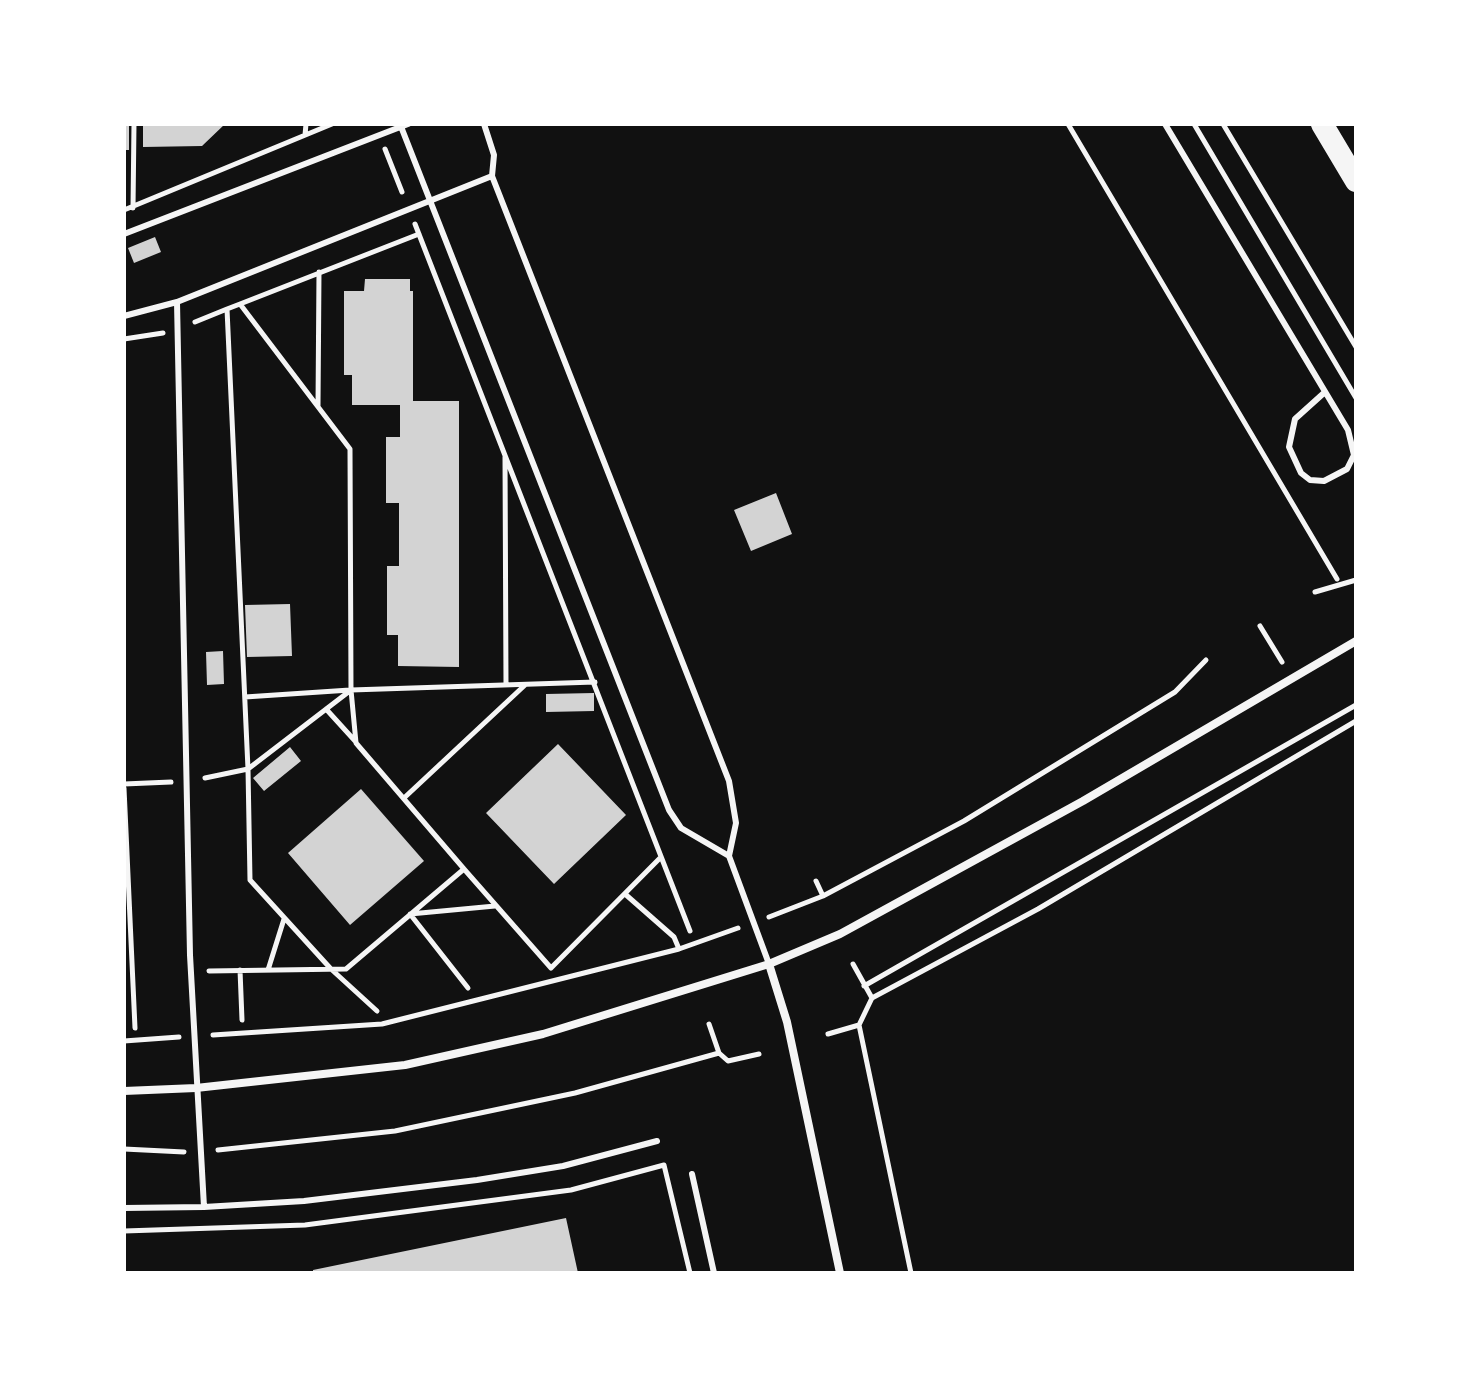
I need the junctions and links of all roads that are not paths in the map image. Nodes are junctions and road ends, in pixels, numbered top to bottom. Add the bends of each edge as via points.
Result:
1 (484, 124) edge
2 (1165, 124) edge
3 (1322, 124) edge
4 (403, 125) edge
5 (492, 176) junction
6 (1356, 181) edge
7 (430, 200) junction
8 (124, 234) edge
9 (177, 302) junction
10 (124, 316) edge
11 (1325, 392) junction
12 (1356, 641) edge
13 (729, 856) junction
14 (769, 964) junction
15 (196, 1088) junction
16 (124, 1091) edge
17 (657, 1141) dead end
18 (692, 1174) dead end
19 (204, 1207) junction
20 (124, 1208) edge
21 (714, 1273) edge
22 (840, 1273) edge

1 - 5 lane via 494,155
2 - 11 lane
3 - 6 highway
4 - 7 lane
4 - 8 lane
5 - 7 lane
5 - 13 lane via 729,781 736,823
7 - 9 lane
7 - 13 lane via 669,810 681,828
9 - 10 lane
9 - 15 lane
11 - 11 lane via 1348,430 1354,455 1347,469 1324,481 1310,480 1289,447 1295,419
12 - 14 street via 1083,801 840,934
13 - 14 lane
14 - 15 street via 543,1034 405,1065
14 - 22 street via 787,1022
15 - 16 street
15 - 19 lane
17 - 19 lane via 563,1166 477,1180
18 - 21 lane
19 - 20 lane

